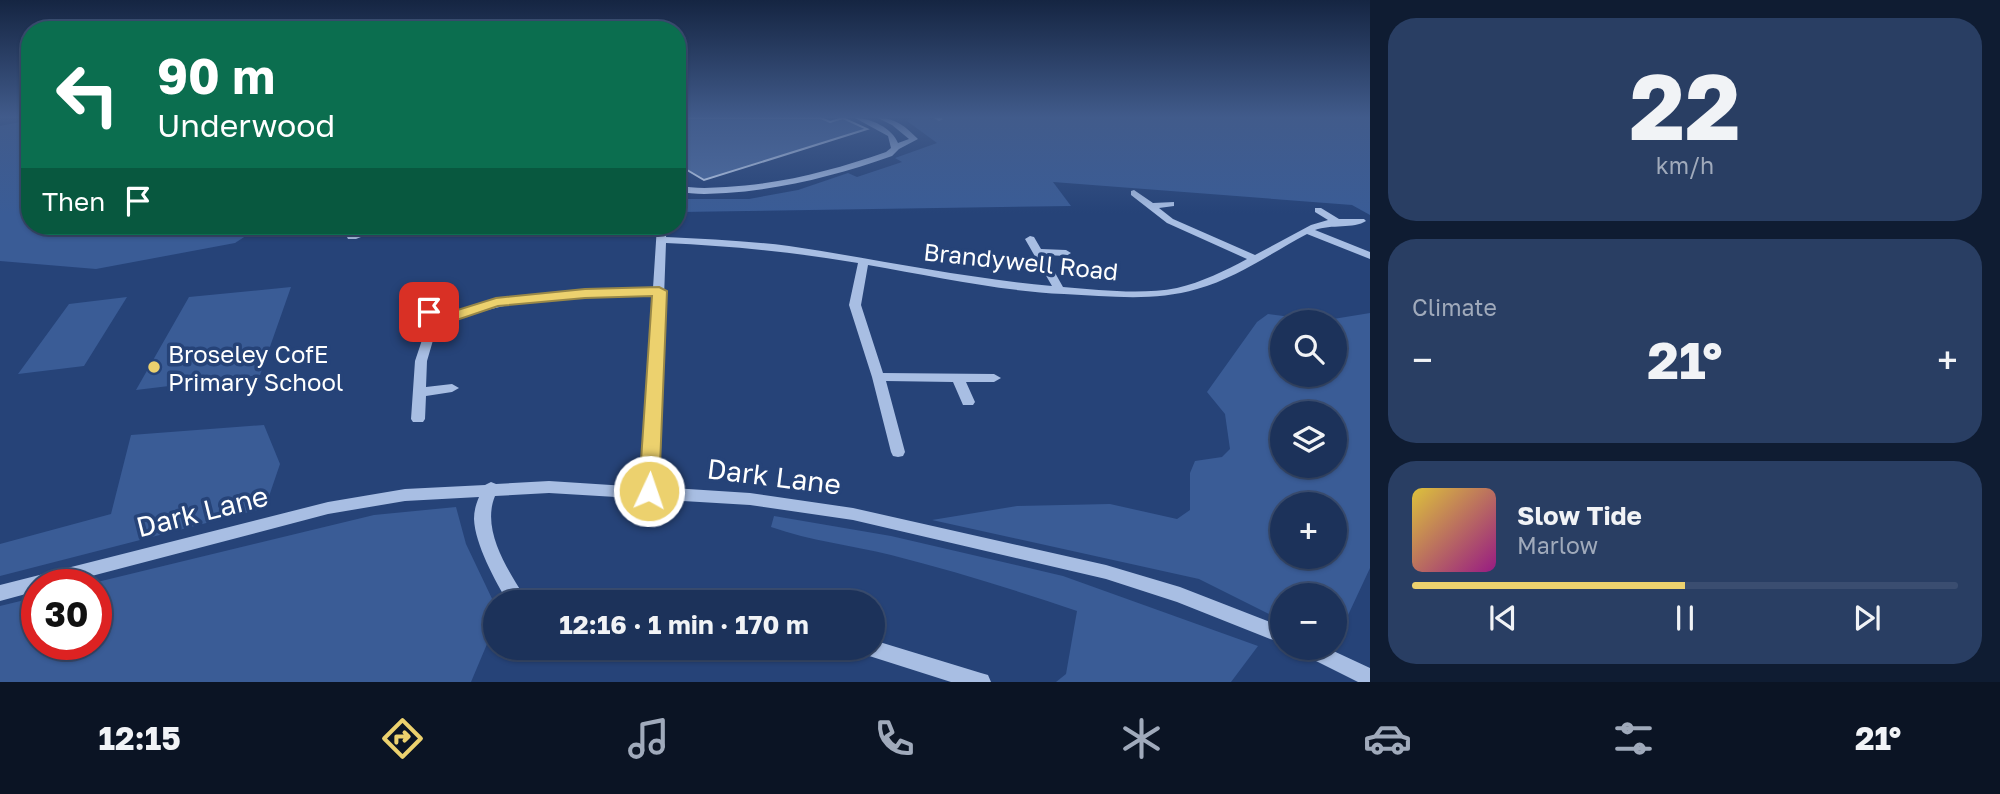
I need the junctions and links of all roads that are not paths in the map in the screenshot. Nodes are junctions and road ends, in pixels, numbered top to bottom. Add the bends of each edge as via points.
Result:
1 (893, 150) edge
2 (686, 190) edge
3 (1134, 193) dead end
4 (1171, 204) dead end
5 (1149, 206) junction
6 (1318, 211) dead end
7 (1361, 221) dead end
8 (1337, 222) junction
9 (1308, 231) junction
10 (358, 235) edge
11 (663, 235) edge
12 (352, 237) dead end
13 (1030, 239) dead end
14 (663, 240) junction
15 (1038, 252) junction
16 (1066, 253) dead end
17 (1370, 256) edge
18 (1255, 259) junction
19 (863, 263) junction
20 (1060, 290) junction
21 (659, 291) junction
22 (429, 312) dead end
23 (445, 319) junction
24 (878, 377) junction
25 (958, 378) junction
26 (994, 378) dead end
27 (452, 388) dead end
28 (420, 392) junction
29 (968, 402) dead end
30 (418, 419) dead end
31 (898, 452) dead end
32 (491, 488) junction
33 (649, 491) junction
34 (511, 590) edge
35 (0, 593) edge
36 (1270, 631) edge
37 (885, 655) edge
38 (1333, 660) edge
39 (929, 674) edge
40 (1370, 678) edge
41 (981, 682) edge

1 - 2 street via 794,183
3 - 5 street
4 - 5 street
5 - 18 street
6 - 8 street
7 - 8 street, Brandywell Road
8 - 9 street, Brandywell Road
9 - 17 street
9 - 18 street, Brandywell Road
10 - 12 street
11 - 14 street
13 - 15 street
14 - 19 street, Brandywell Road via 764,245
14 - 21 street
15 - 16 street
15 - 20 street
18 - 20 street, Brandywell Road via 1181,290 1124,294
19 - 20 street, Brandywell Road
19 - 24 street via 855,306
21 - 23 street via 496,302
21 - 33 street
22 - 23 street
23 - 28 street via 430,328 421,361
24 - 25 street
24 - 31 street
25 - 26 street
25 - 29 street
27 - 28 street
28 - 30 street
32 - 33 street, Dark Lane
32 - 34 street via 482,522
32 - 35 street, Dark Lane via 327,508
33 - 36 street, Dark Lane via 853,514 1106,572
37 - 39 street
38 - 40 street
39 - 41 street

